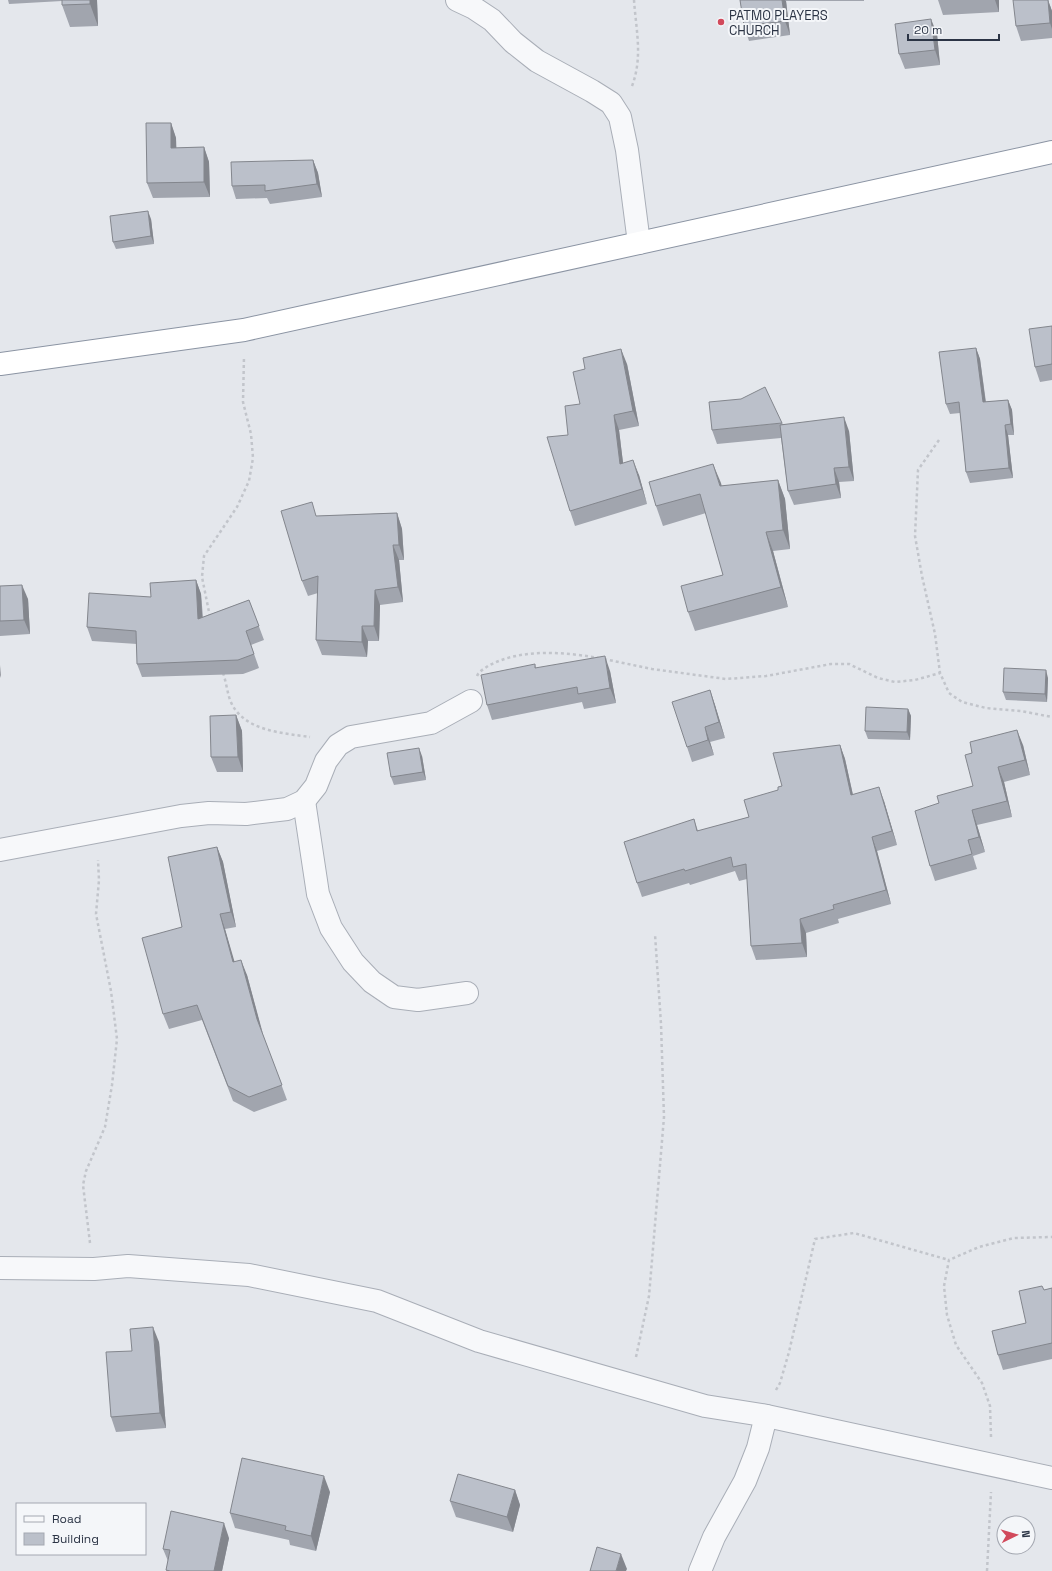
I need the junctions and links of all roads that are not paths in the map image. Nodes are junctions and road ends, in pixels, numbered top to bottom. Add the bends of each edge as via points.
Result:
1 (457, 0) edge
2 (1052, 152) edge
3 (639, 243) junction
4 (0, 364) edge
5 (471, 701) road end
6 (304, 801) junction
7 (0, 850) edge
8 (467, 993) dead end
9 (0, 1268) edge
10 (764, 1415) junction
11 (1052, 1478) edge
12 (700, 1571) edge

1 - 3 street via 492,20 537,62 611,103 620,117 627,150
2 - 3 highway
3 - 4 highway via 244,330
5 - 6 street via 431,723 351,737 338,744 326,761 316,786
6 - 7 street via 287,809 246,814 208,813 181,816
6 - 8 street via 318,894 331,928 352,962 372,982 394,997 418,1000
9 - 10 street via 94,1269 128,1266 249,1275 377,1301 479,1341 629,1386 705,1406
10 - 11 street
10 - 12 street via 758,1448 745,1481 714,1537

